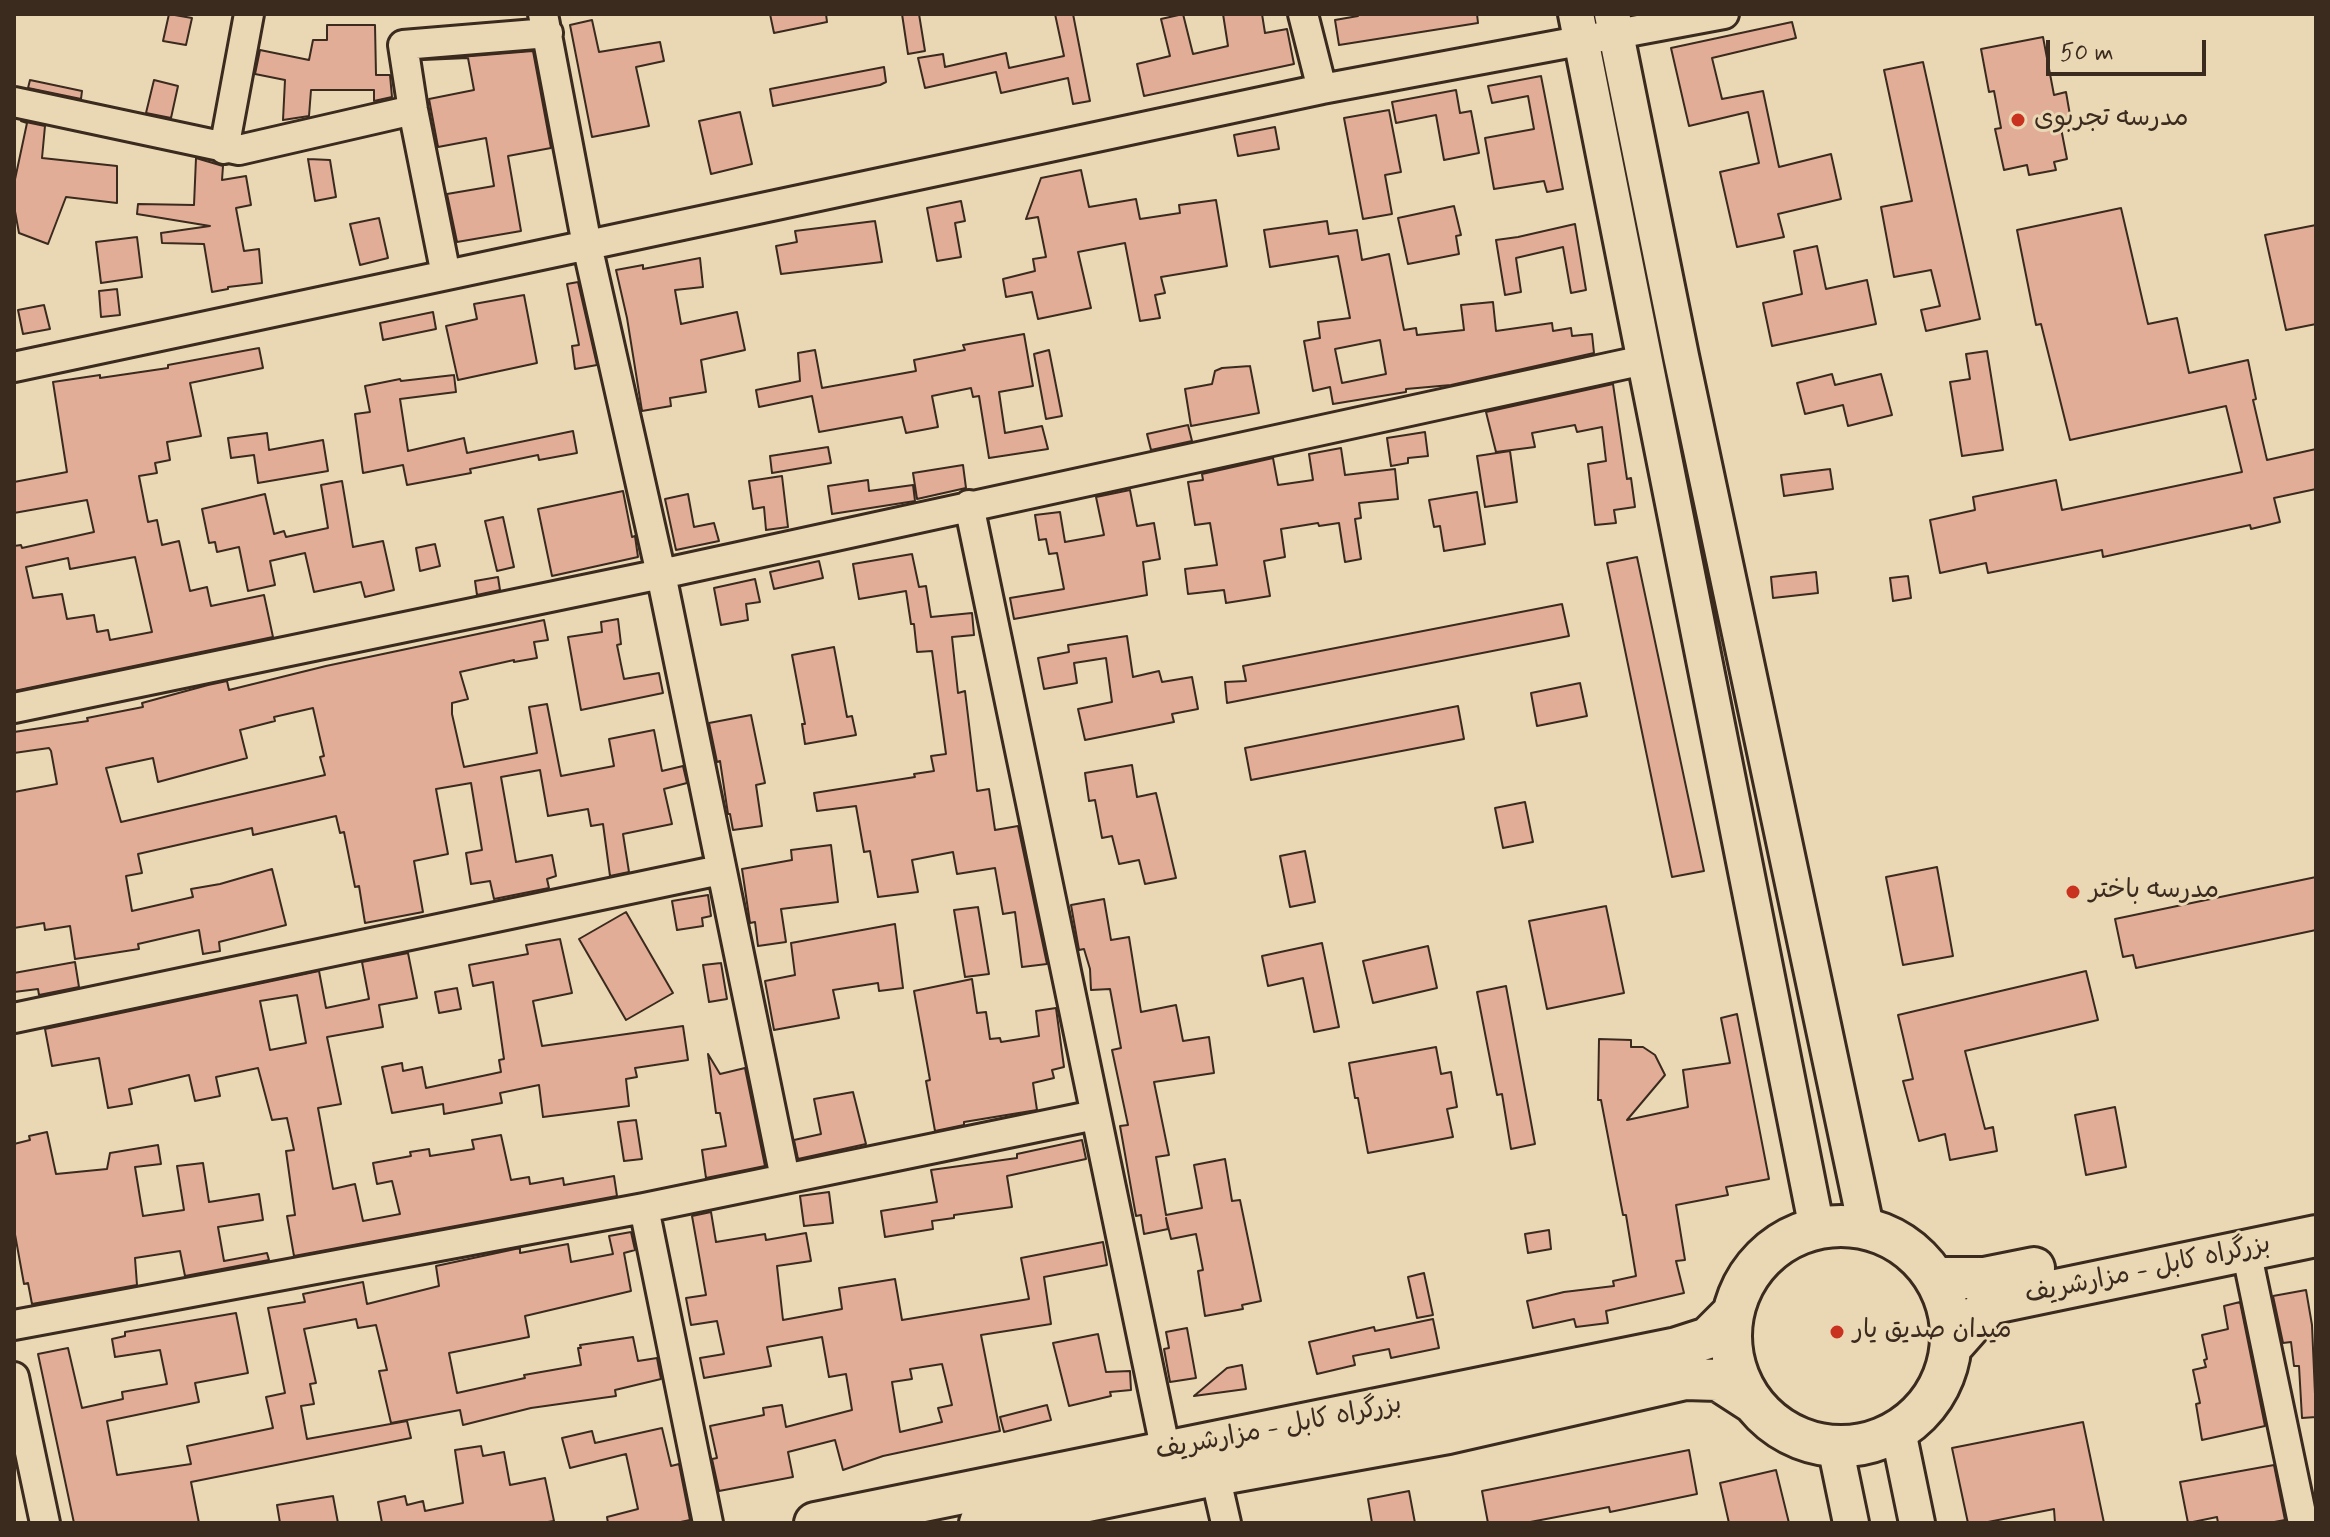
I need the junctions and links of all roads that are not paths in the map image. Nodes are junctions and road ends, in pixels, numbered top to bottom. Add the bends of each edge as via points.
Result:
1 (249, 14) edge
2 (1303, 14) edge
3 (1724, 14) edge
4 (545, 23) edge
5 (1614, 23) edge
6 (1579, 27) edge
7 (1322, 89) junction
8 (14, 102) edge
9 (413, 110) junction
10 (224, 149) junction
11 (587, 245) junction
12 (446, 275) junction
13 (1644, 360) junction
14 (14, 367) edge
15 (969, 505) junction
16 (661, 574) junction
17 (14, 708) edge
18 (720, 870) junction
19 (14, 1018) edge
20 (1095, 1115) junction
21 (785, 1178) junction
22 (644, 1208) junction
23 (2316, 1210) edge
24 (1866, 1227) junction
25 (1817, 1229) junction
26 (2316, 1236) edge
27 (2246, 1250) junction
28 (1935, 1278) junction
29 (1732, 1314) junction
30 (14, 1325) edge
31 (1951, 1347) junction
32 (14, 1377) edge
33 (1752, 1402) junction
34 (1898, 1431) junction
35 (1835, 1446) junction
36 (1166, 1452) junction
37 (1215, 1475) junction
38 (45, 1523) edge
39 (708, 1523) edge
40 (815, 1523) edge
41 (980, 1523) edge
42 (1226, 1523) edge
43 (1851, 1523) edge
44 (1917, 1523) edge
45 (2303, 1523) edge

1 - 10 street
2 - 7 street
3 - 5 street
4 - 9 street via 403,45
4 - 11 street
5 - 6 street
5 - 24 main road
6 - 7 street
6 - 13 main road
7 - 11 street
8 - 10 street
9 - 10 street via 239,150
9 - 12 street
11 - 12 street
11 - 16 street
12 - 14 street
13 - 15 street
13 - 25 main road
15 - 16 street
15 - 20 street
16 - 17 street
16 - 18 street
18 - 19 street
18 - 21 street
20 - 21 street
20 - 36 street
21 - 22 street
22 - 30 street
22 - 39 street
23 - 28 highway, بزرگراه کابل - مزارشریف via 1984,1278
24 - 25 highway
24 - 28 highway via 1914,1253
25 - 29 highway via 1787,1240 1762,1259 1743,1284
26 - 27 highway, بزرگراه کابل - مزارشریف
27 - 31 highway, بزرگراه کابل - مزارشریف via 1989,1304
27 - 45 street
28 - 31 highway via 1948,1311
29 - 33 highway via 1730,1345 1737,1375
29 - 36 highway, بزرگراه کابل - مزارشریف via 1708,1338 1677,1348
31 - 34 highway via 1942,1380
32 - 38 street
33 - 35 highway via 1775,1425 1804,1440
33 - 37 highway, بزرگراه کابل - مزارشریف via 1718,1380 1685,1379 1448,1433
34 - 35 highway via 1868,1443
34 - 44 main road
35 - 43 main road
36 - 40 highway, بزرگراه کابل - مزارشریف
37 - 41 highway, بزرگراه کابل - مزارشریف
37 - 42 street

